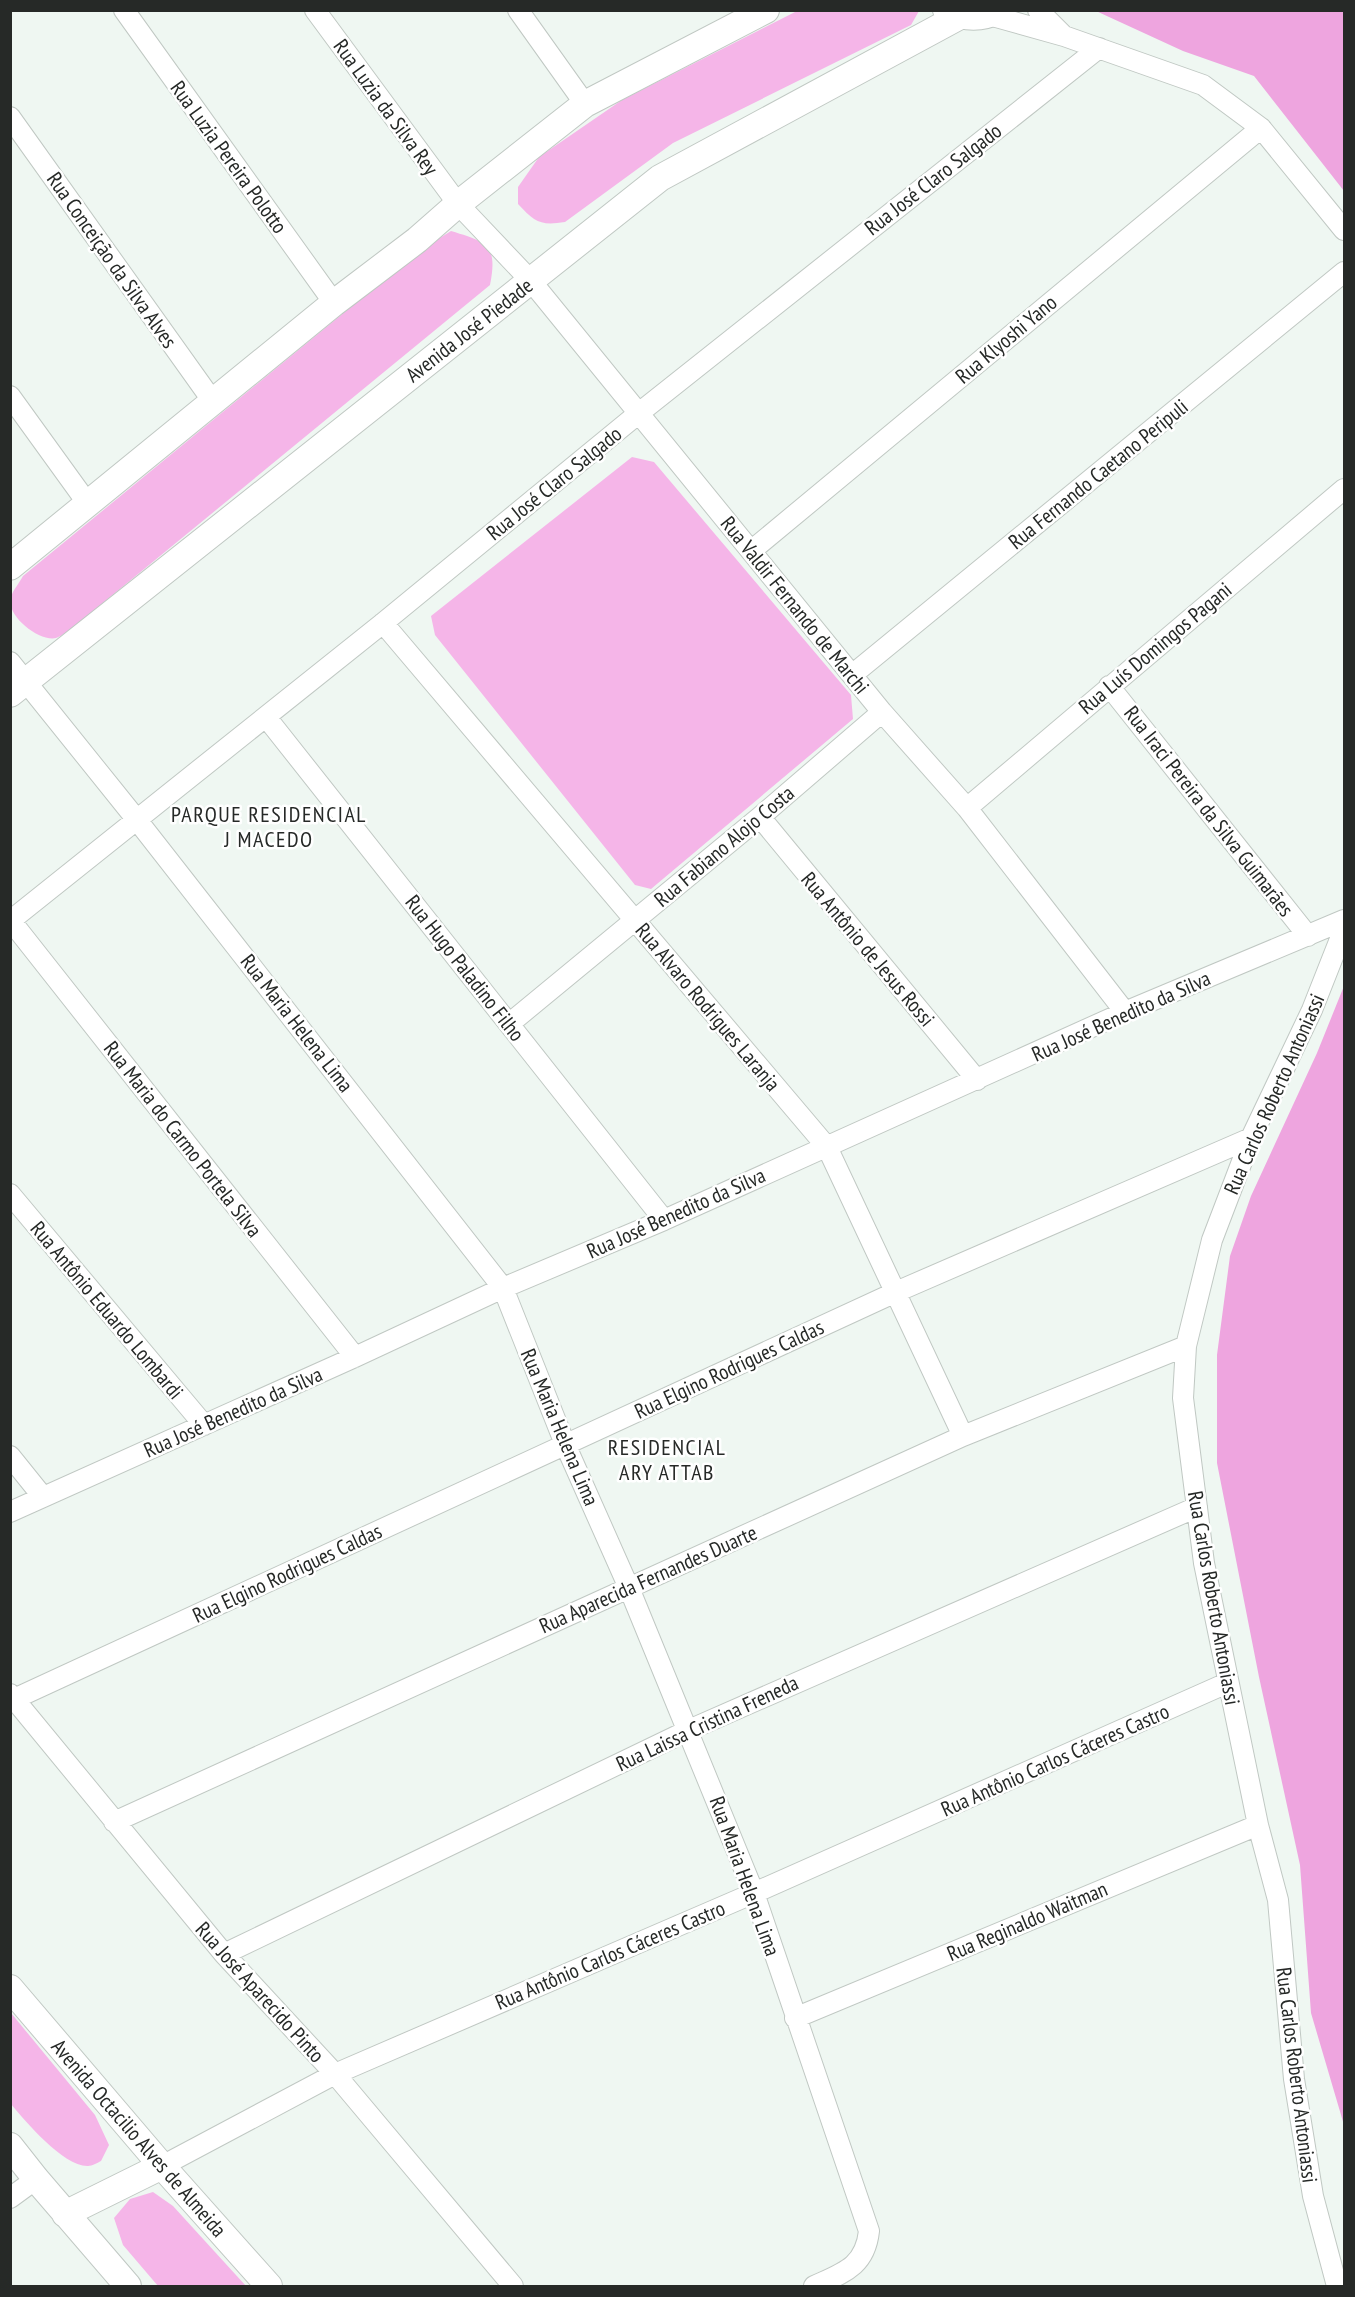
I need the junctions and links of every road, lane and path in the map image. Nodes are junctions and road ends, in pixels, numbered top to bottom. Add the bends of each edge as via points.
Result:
1 (124, 10) edge
2 (315, 10) edge
3 (518, 10) edge
4 (765, 10) edge
5 (1038, 10) edge
6 (953, 13) edge
7 (995, 13) edge
8 (1064, 36) junction
9 (1099, 48) junction
10 (585, 104) junction
11 (10, 117) edge
12 (1261, 128) junction
13 (458, 204) junction
14 (1344, 230) edge
15 (1344, 272) edge
16 (531, 281) junction
17 (334, 303) junction
18 (10, 396) edge
19 (214, 404) junction
20 (639, 413) junction
21 (1344, 489) edge
22 (88, 504) junction
23 (751, 550) junction
24 (10, 567) edge
25 (383, 622) junction
26 (852, 675) junction
27 (16, 679) edge
28 (1109, 686) junction
29 (882, 712) junction
30 (266, 717) junction
31 (967, 808) junction
32 (760, 818) junction
33 (137, 820) junction
34 (635, 920) junction
35 (1344, 920) edge
36 (11, 921) edge
37 (1344, 929) edge
38 (1308, 936) junction
39 (1125, 1012) junction
40 (509, 1024) junction
41 (977, 1080) junction
42 (1251, 1138) junction
43 (827, 1147) junction
44 (10, 1194) edge
45 (664, 1220) junction
46 (504, 1287) junction
47 (896, 1292) junction
48 (1186, 1346) junction
49 (356, 1357) junction
50 (204, 1425) junction
51 (963, 1436) junction
52 (565, 1444) junction
53 (10, 1456) edge
54 (43, 1497) junction
55 (1197, 1507) junction
56 (10, 1512) edge
57 (629, 1588) junction
58 (1227, 1683) junction
59 (12, 1696) edge
60 (689, 1730) junction
61 (114, 1822) junction
62 (1258, 1825) junction
63 (754, 1893) junction
64 (224, 1954) junction
65 (10, 1988) edge
66 (795, 2018) junction
67 (334, 2074) junction
68 (10, 2146) edge
69 (162, 2166) junction
70 (36, 2179) junction
71 (10, 2198) edge
72 (65, 2214) junction
73 (128, 2286) edge
74 (269, 2286) edge
75 (513, 2286) edge
76 (814, 2286) edge
77 (1337, 2286) edge

1 - 17 street, Rua Luzia Pereira Polotto
2 - 13 street, Rua Luzia da Silva Rey
3 - 10 street
4 - 10 main road
5 - 8 street
6 - 7 main road via 975,18
6 - 16 main road, Avenida José Piedade via 660,178
7 - 8 street
8 - 9 street
9 - 12 street via 1203,85
9 - 20 street, Rua José Claro Salgado
10 - 13 main road
11 - 19 street, Rua Conceição da Silva Alves
12 - 14 street
12 - 23 street, Rua Klyoshi Yano
13 - 16 street, Rua Valdir Fernando de Marchi
13 - 17 main road
15 - 26 street, Rua Fernando Caetano Peripuli
16 - 20 street, Rua Valdir Fernando de Marchi
16 - 27 main road, Avenida José Piedade
17 - 19 main road
18 - 22 street
19 - 22 main road
20 - 23 street, Rua Valdir Fernando de Marchi
20 - 25 street, Rua José Claro Salgado
21 - 28 street, Rua Luís Domingos Pagani
22 - 24 main road
23 - 26 street, Rua Valdir Fernando de Marchi
25 - 30 street, Rua José Claro Salgado
25 - 34 street, Rua Alvaro Rodrigues Laranja
26 - 29 street, Rua Valdir Fernando de Marchi
27 - 33 street, Rua Maria Helena Lima
28 - 31 street, Rua Luís Domingos Pagani
28 - 38 street, Rua Iraci Pereira da Silva Guimarães
29 - 31 street, Rua Valdir Fernando de Marchi
29 - 32 street, Rua Fabiano Alojo Costa
30 - 33 street, Rua José Claro Salgado
30 - 40 street, Rua Hugo Paladino Filho
31 - 39 street, Rua Valdir Fernando de Marchi
32 - 34 street, Rua Fabiano Alojo Costa
32 - 41 street, Rua Antônio de Jesus Rossi
33 - 36 street, Rua José Claro Salgado
33 - 46 street, Rua Maria Helena Lima
34 - 40 street, Rua Fabiano Alojo Costa
34 - 43 street, Rua Alvaro Rodrigues Laranja
35 - 38 street, Rua José Benedito da Silva
36 - 49 street, Rua Maria do Carmo Portela Silva
37 - 42 street, Rua Carlos Roberto Antoniassi via 1312,1010
38 - 39 street, Rua José Benedito da Silva
39 - 41 street, Rua José Benedito da Silva
40 - 45 street, Rua Hugo Paladino Filho
41 - 43 street, Rua José Benedito da Silva
42 - 47 street, Rua Elgino Rodrigues Caldas
42 - 48 street, Rua Carlos Roberto Antoniassi via 1212,1240
43 - 45 street, Rua José Benedito da Silva
43 - 47 street, Rua Alvaro Rodrigues Laranja
44 - 50 street, Rua Antônio Eduardo Lombardi
45 - 46 street, Rua José Benedito da Silva
46 - 49 street, Rua José Benedito da Silva
46 - 52 street, Rua Maria Helena Lima
47 - 51 street, Rua Alvaro Rodrigues Laranja
47 - 52 street, Rua Elgino Rodrigues Caldas
48 - 51 street, Rua Aparecida Fernandes Duarte
48 - 55 street, Rua Carlos Roberto Antoniassi via 1183,1398
49 - 50 street, Rua José Benedito da Silva
50 - 54 street, Rua José Benedito da Silva
51 - 57 street, Rua Aparecida Fernandes Duarte
52 - 57 street, Rua Maria Helena Lima
52 - 59 street, Rua Elgino Rodrigues Caldas
53 - 54 street
54 - 56 street, Rua José Benedito da Silva
55 - 58 street, Rua Carlos Roberto Antoniassi
55 - 60 street, Rua Laissa Cristina Freneda
57 - 60 street, Rua Maria Helena Lima
57 - 61 street, Rua Aparecida Fernandes Duarte
58 - 62 street, Rua Carlos Roberto Antoniassi
58 - 63 street, Rua Antônio Carlos Cáceres Castro
59 - 61 street, Rua José Aparecido Pinto
60 - 63 street, Rua Maria Helena Lima
60 - 64 street, Rua Laissa Cristina Freneda
61 - 64 street, Rua José Aparecido Pinto
62 - 66 street, Rua Reginaldo Waitman
62 - 77 street, Rua Carlos Roberto Antoniassi via 1278,1900 1294,2079 1312,2196
63 - 66 street, Rua Maria Helena Lima
63 - 67 street, Rua Antônio Carlos Cáceres Castro
64 - 67 street, Rua José Aparecido Pinto
65 - 69 main road, Avenida Octacilio Alves de Almeida
66 - 76 street, Rua Maria Helena Lima via 869,2231 867,2247 854,2266
67 - 69 street, Rua Antônio Carlos Cáceres Castro
67 - 75 street, Rua José Aparecido Pinto
68 - 70 main road
69 - 72 main road
69 - 74 main road, Avenida Octacilio Alves de Almeida
70 - 71 street
70 - 72 main road
72 - 73 main road

